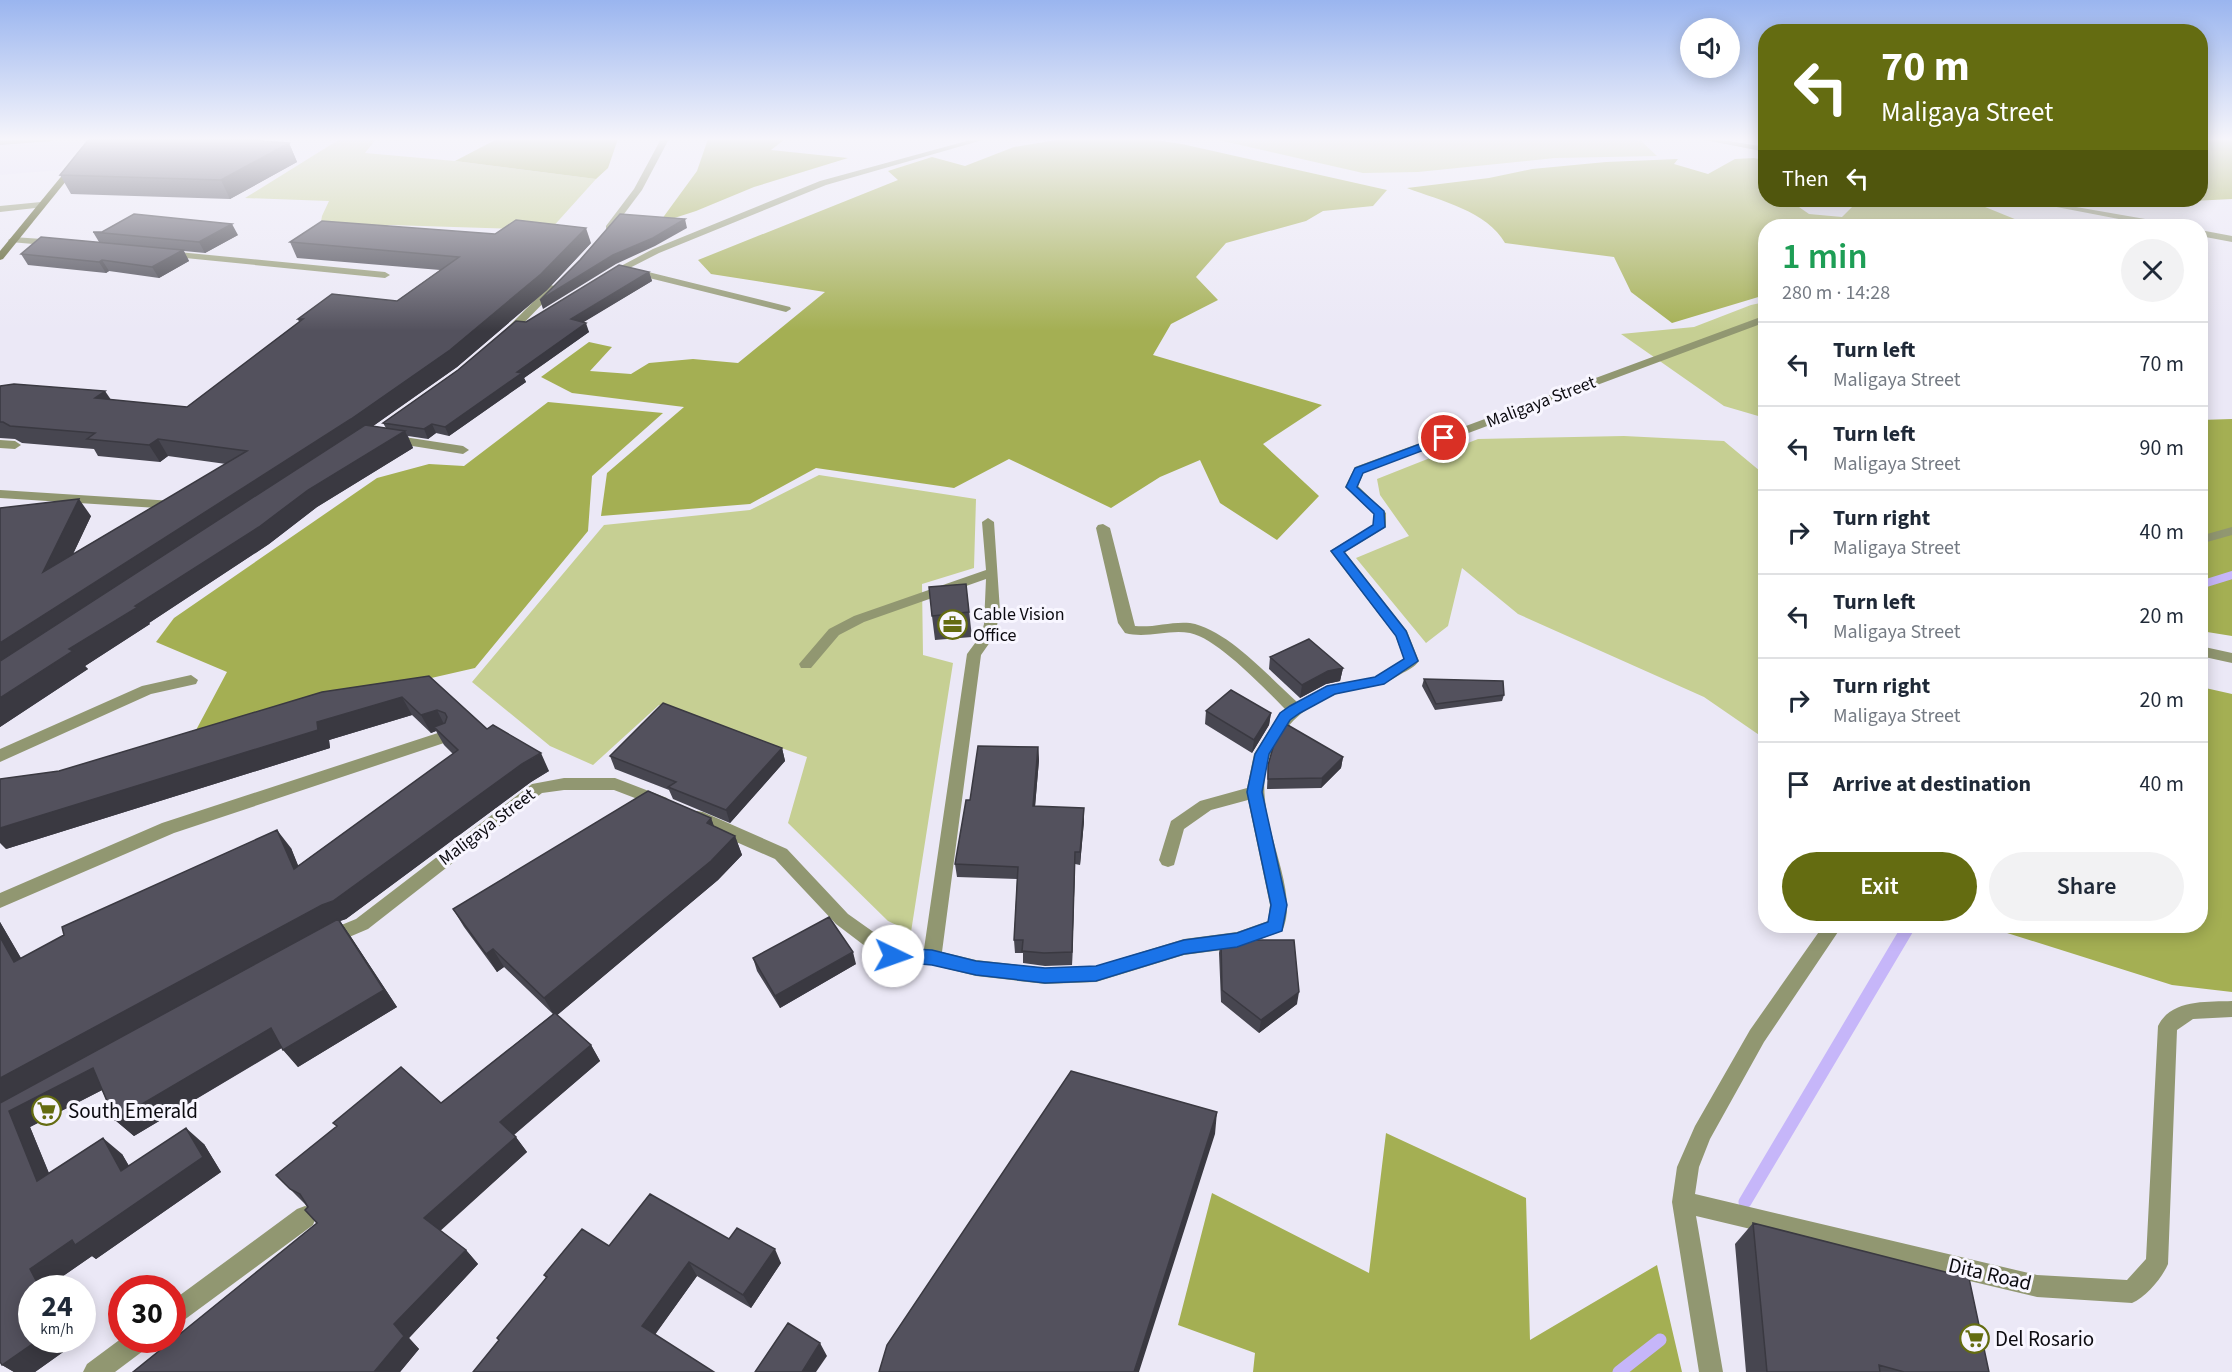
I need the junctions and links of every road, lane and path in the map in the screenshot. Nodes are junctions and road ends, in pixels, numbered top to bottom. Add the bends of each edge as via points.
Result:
1 (628, 203) edge
2 (771, 203) edge
3 (41, 205) joint
4 (2063, 207) edge
5 (0, 209) edge
6 (2129, 219) edge
7 (2208, 234) edge
8 (2232, 238) edge
9 (600, 239) edge
10 (13, 240) junction
11 (65, 243) edge
12 (160, 253) edge
13 (0, 257) edge
14 (620, 268) junction
15 (386, 275) dead end
16 (601, 280) edge
17 (560, 281) edge
18 (786, 309) dead end
19 (534, 321) edge
20 (1758, 321) edge
21 (382, 438) edge
22 (0, 444) edge
23 (15, 445) edge
24 (463, 450) dead end
25 (0, 494) edge
26 (173, 505) edge
27 (988, 522) dead end
28 (1103, 528) dead end
29 (2232, 531) edge
30 (2208, 538) edge
31 (993, 572) junction
32 (2208, 653) edge
33 (2232, 658) edge
34 (806, 664) dead end
35 (191, 680) dead end
36 (1295, 709) junction
37 (447, 736) edge
38 (0, 756) edge
39 (1254, 792) junction
40 (1168, 860) dead end
41 (0, 901) edge
42 (1828, 933) edge
43 (311, 947) edge
44 (932, 957) junction
45 (2232, 1009) edge
46 (1683, 1202) junction
47 (305, 1217) edge
48 (186, 1305) edge
49 (122, 1353) edge
50 (95, 1372) edge
51 (1712, 1372) edge

1 - 9 street
2 - 14 street
3 - 5 street
3 - 10 main road
4 - 6 street
7 - 8 street
10 - 11 street
10 - 13 main road
12 - 15 street
14 - 16 street
14 - 18 street
17 - 19 street via 496,344
20 - 36 street, Maligaya Street via 1359,470 1351,487 1380,513 1379,527 1337,551 1402,634 1412,661 1379,681 1332,690
21 - 24 street
22 - 23 street
25 - 26 street
27 - 31 street
28 - 36 street via 1125,623 1130,630 1190,628 1210,634
29 - 30 street
31 - 34 street via 859,619 834,632
31 - 44 street via 993,616 988,635 974,654
32 - 33 street
35 - 38 street via 147,690
36 - 39 street, Maligaya Street via 1285,717 1262,754
37 - 41 street via 168,828
39 - 40 street via 1206,805 1177,826
39 - 44 street, Maligaya Street via 1279,905 1276,926 1237,940 1184,947 1096,974 1045,976 976,968
42 - 46 street via 1757,1036 1702,1133 1688,1167
43 - 44 street, Maligaya Street via 362,924 538,788 615,784 781,854 842,919 868,940 893,956
45 - 46 street, Dita Road via 2190,1011 2168,1026 2157,1264 2132,1292 2037,1286
46 - 51 street
47 - 48 street
49 - 50 street

